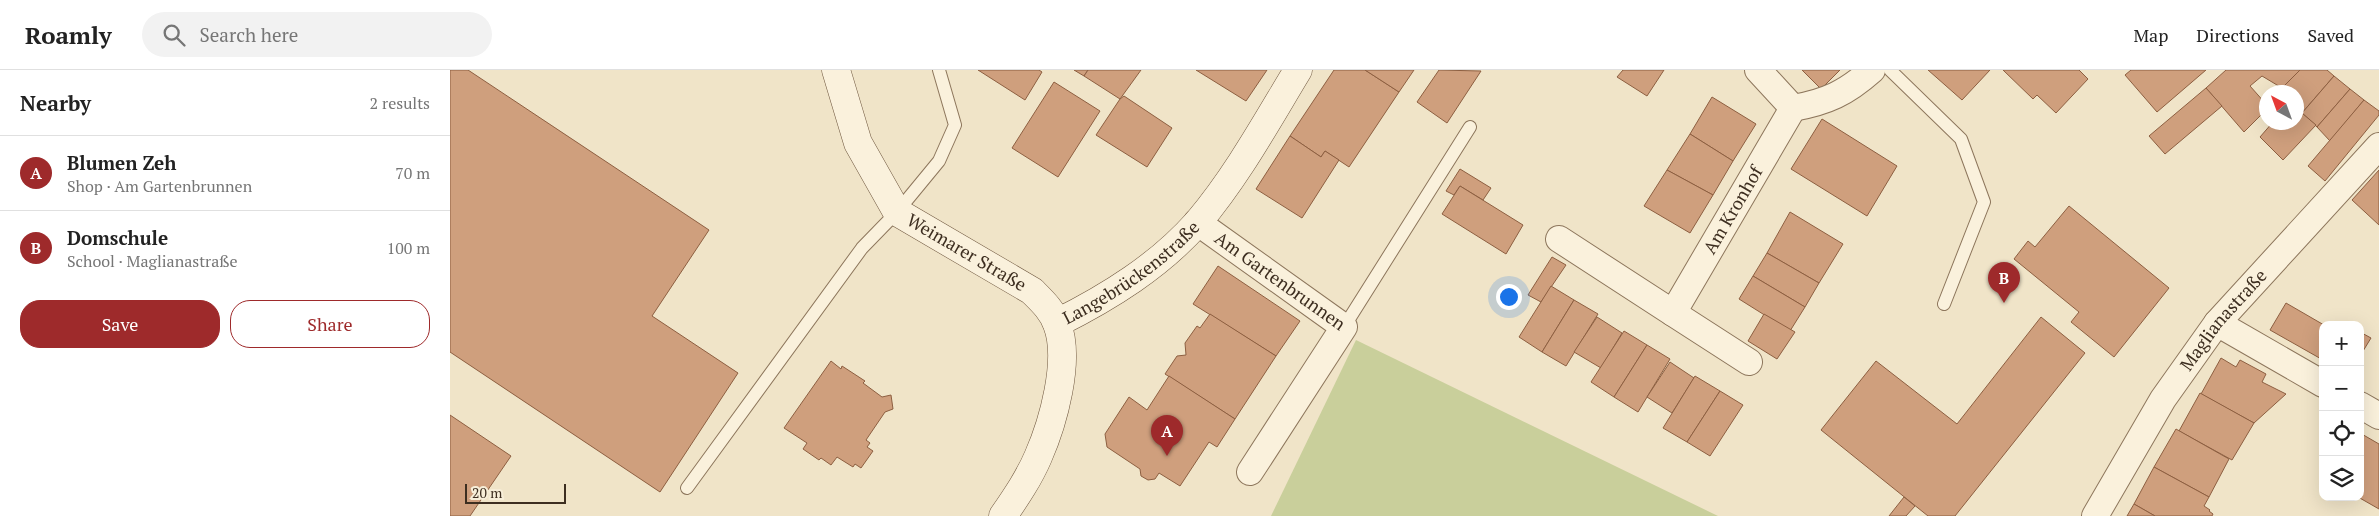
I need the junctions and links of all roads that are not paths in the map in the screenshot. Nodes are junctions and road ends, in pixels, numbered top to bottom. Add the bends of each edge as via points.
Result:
1 (836, 70) edge
2 (939, 70) edge
3 (1298, 70) edge
4 (1758, 70) edge
5 (1872, 70) edge
6 (1890, 70) edge
7 (1793, 108) junction
8 (1470, 126) dead end
9 (2379, 146) edge
10 (897, 212) junction
11 (1197, 222) junction
12 (1559, 239) dead end
13 (1944, 304) dead end
14 (1673, 313) junction
15 (1057, 322) junction
16 (2217, 323) junction
17 (1344, 327) junction
18 (1749, 362) dead end
19 (2319, 382) edge
20 (2364, 407) edge
21 (2379, 416) edge
22 (1250, 472) dead end
23 (687, 488) dead end
24 (1003, 516) edge
25 (2096, 516) edge

1 - 10 main road, Weimarer Straße via 858,143
2 - 10 lane via 955,125 939,161
3 - 11 main road, Langebrückenstraße via 1223,190
4 - 7 street
5 - 7 street via 1852,87 1826,101
6 - 13 lane via 1961,139 1984,202
7 - 14 street, Am Kronhof
8 - 17 lane
9 - 16 street, Maglianastraße
10 - 15 main road, Weimarer Straße via 1032,291
10 - 23 lane via 862,248
11 - 15 main road, Langebrückenstraße via 1159,258 1117,290
11 - 17 street, Am Gartenbrunnen
12 - 14 street
14 - 18 street
15 - 24 main road, Langebrückenstraße via 1062,358 1049,429 1038,458
16 - 19 street
16 - 25 street, Maglianastraße via 2162,399
17 - 22 street, Am Gartenbrunnen
20 - 21 street

